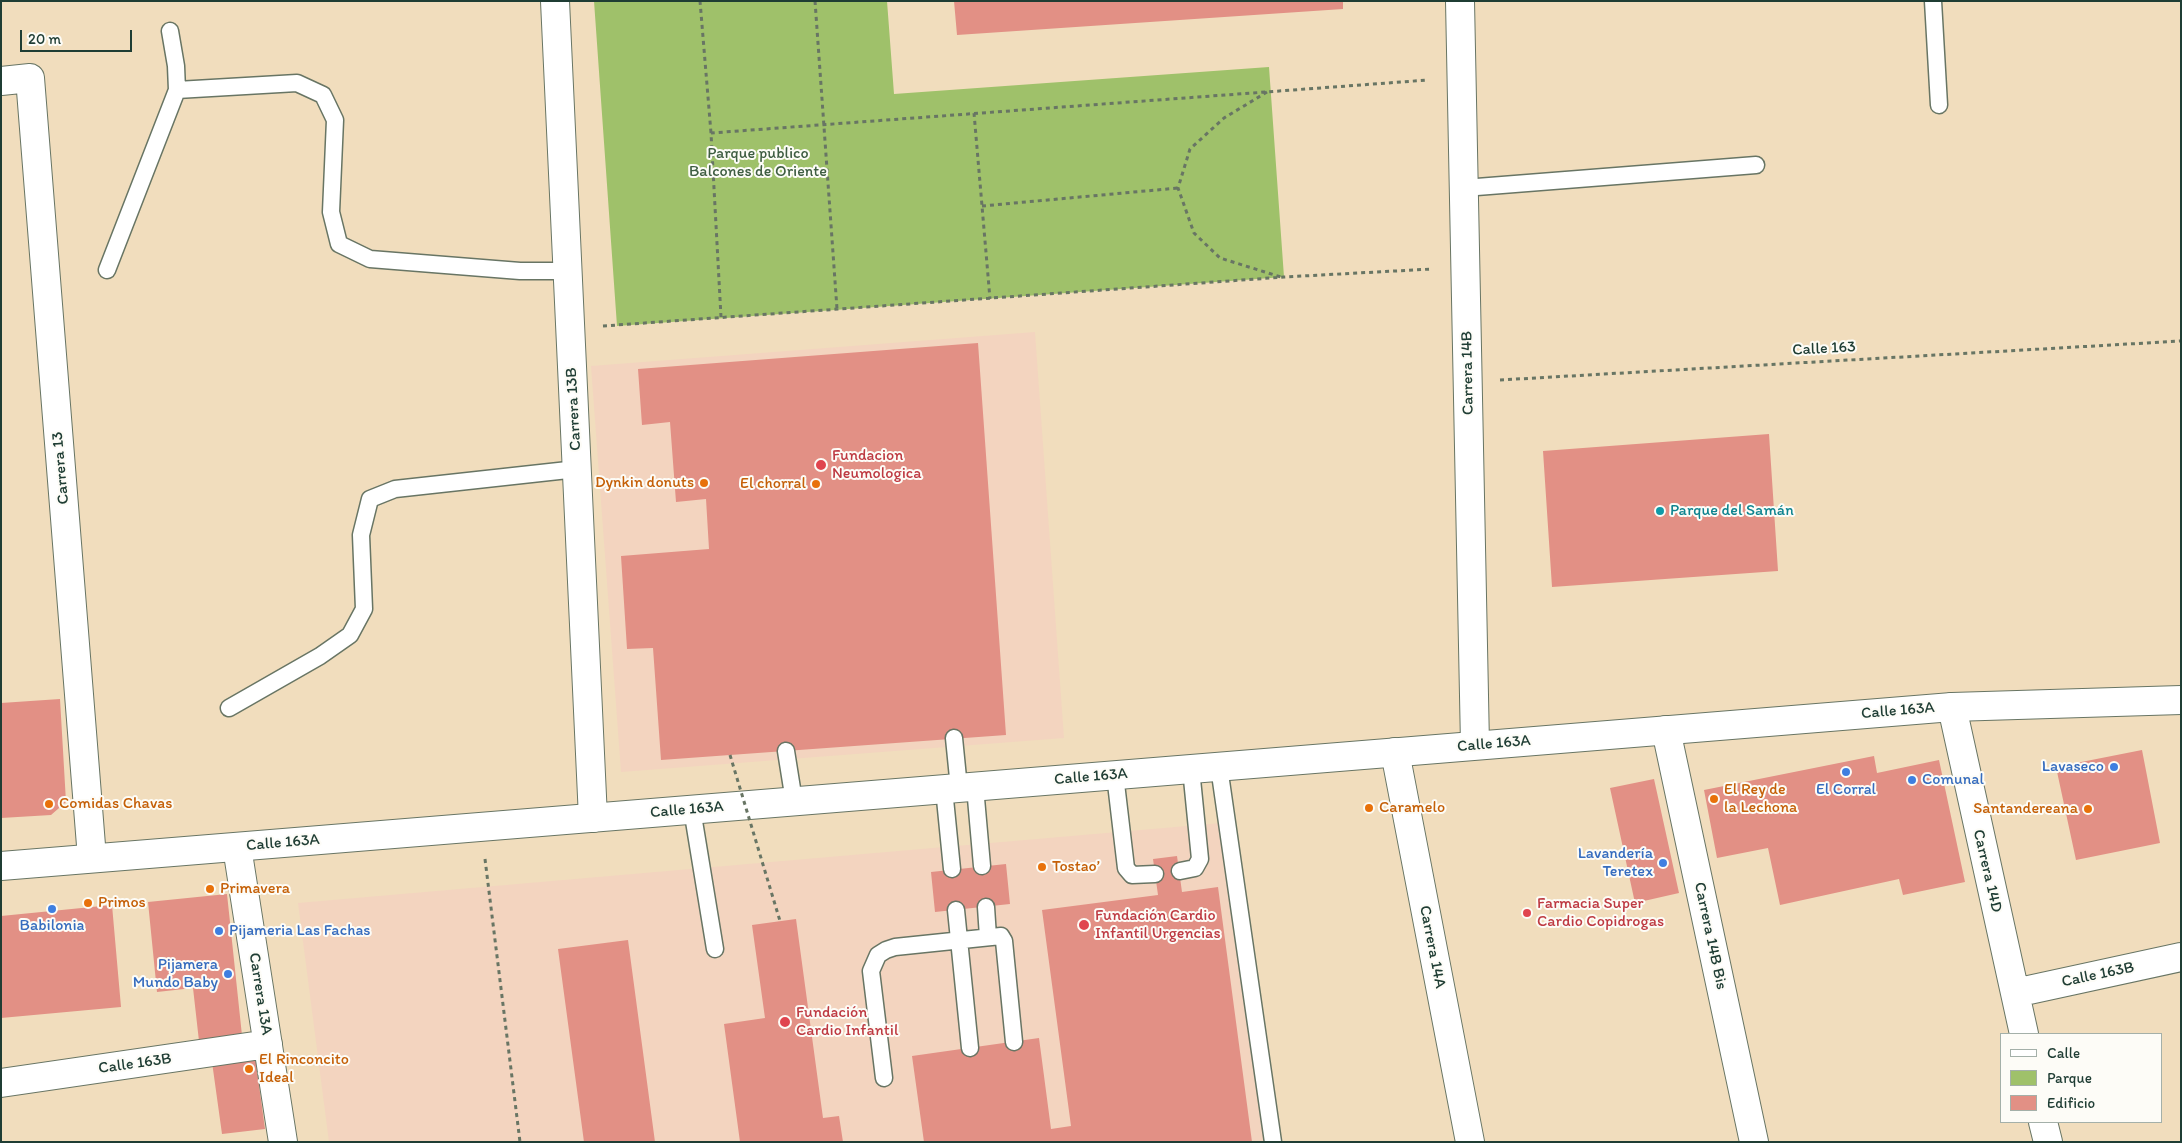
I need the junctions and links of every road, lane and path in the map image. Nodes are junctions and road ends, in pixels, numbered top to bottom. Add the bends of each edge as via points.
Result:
1 (555, 1) edge
2 (700, 1) edge
3 (815, 1) edge
4 (1460, 1) edge
5 (1933, 1) edge
6 (170, 31) dead end
7 (1461, 78) junction
8 (1, 81) edge
9 (177, 90) junction
10 (1268, 91) junction
11 (1939, 105) dead end
12 (974, 113) junction
13 (825, 124) junction
14 (711, 133) junction
15 (1756, 165) dead end
16 (1178, 188) junction
17 (1464, 188) junction
18 (982, 206) junction
19 (1465, 267) junction
20 (107, 270) dead end
21 (568, 272) junction
22 (1284, 278) junction
23 (990, 299) junction
24 (837, 309) junction
25 (721, 317) junction
26 (570, 329) junction
27 (2181, 341) edge
28 (1468, 382) junction
29 (577, 469) junction
30 (2181, 700) edge
31 (1952, 707) junction
32 (229, 708) dead end
33 (1666, 730) junction
34 (954, 738) dead end
35 (1475, 746) junction
36 (786, 751) dead end
37 (1395, 752) junction
38 (730, 755) dead end
39 (1219, 766) junction
40 (1191, 769) junction
41 (1115, 775) junction
42 (959, 788) junction
43 (794, 801) junction
44 (692, 809) junction
45 (594, 818) junction
46 (481, 827) junction
47 (237, 847) junction
48 (92, 858) junction
49 (1, 866) edge
50 (982, 866) dead end
51 (952, 869) dead end
52 (1180, 871) dead end
53 (1155, 874) dead end
54 (986, 907) dead end
55 (956, 910) dead end
56 (780, 921) dead end
57 (988, 937) junction
58 (959, 940) junction
59 (715, 949) dead end
60 (2181, 957) edge
61 (2015, 993) junction
62 (2024, 1033) edge
63 (1014, 1042) dead end
64 (268, 1044) junction
65 (970, 1048) dead end
66 (884, 1078) dead end
67 (1, 1083) edge
68 (2043, 1123) edge
69 (283, 1142) edge
70 (520, 1142) edge
71 (1273, 1142) edge
72 (1470, 1142) edge
73 (1754, 1142) edge
74 (2048, 1142) edge

1 - 21 street, Carrera 13B
2 - 14 path
3 - 13 path
4 - 7 street, Carrera 14B
5 - 11 lane
6 - 9 lane
7 - 10 path
7 - 17 street, Carrera 14B
8 - 48 street, Carrera 13 via 30,78
9 - 20 lane
9 - 21 lane via 297,83 323,94 335,120 331,212 339,244 370,259
10 - 12 path
10 - 16 path via 1224,118 1190,149
12 - 13 path
12 - 18 path
13 - 14 path
13 - 24 path
14 - 25 path
15 - 17 lane
16 - 18 path
16 - 22 path via 1194,233 1220,258
17 - 19 street, Carrera 14B
18 - 23 path
19 - 22 path
19 - 28 street, Carrera 14B
21 - 26 street, Carrera 13B
22 - 23 path
23 - 24 path
24 - 25 path
25 - 26 path
26 - 29 street, Carrera 13B
27 - 28 path, Calle 163
28 - 35 street, Carrera 14B
29 - 32 lane via 395,489 370,499 361,535 364,609 350,634 320,656
29 - 45 street, Carrera 13B
30 - 31 street, Calle 163A
31 - 33 street, Calle 163A
31 - 61 street, Carrera 14D
33 - 35 street, Calle 163A
33 - 73 street, Carrera 14B Bis
34 - 42 lane
35 - 37 street, Calle 163A
36 - 43 lane
37 - 39 street, Calle 163A
37 - 72 street, Carrera 14A
38 - 56 path, bridge
39 - 40 street, Calle 163A
39 - 71 lane
40 - 41 street, Calle 163A
40 - 52 lane via 1200,859 1195,868
41 - 42 street, Calle 163A
41 - 53 lane via 1126,868 1132,875
42 - 43 street, Calle 163A
42 - 50 lane
42 - 51 lane
43 - 44 street, Calle 163A
44 - 45 street, Calle 163A
44 - 59 lane
45 - 46 street, Calle 163A
46 - 47 street, Calle 163A
46 - 70 path
47 - 48 street, Calle 163A
47 - 64 street, Carrera 13A
48 - 49 street, Calle 163A
54 - 57 lane
55 - 58 lane
57 - 58 lane
57 - 63 lane via 1000,936 1004,941
58 - 65 lane
58 - 66 lane via 895,947 878,955 873,963 871,970
60 - 61 street, Calle 163B
61 - 62 street, Carrera 14D
64 - 67 street, Calle 163B
64 - 69 street, Carrera 13A
68 - 74 street

